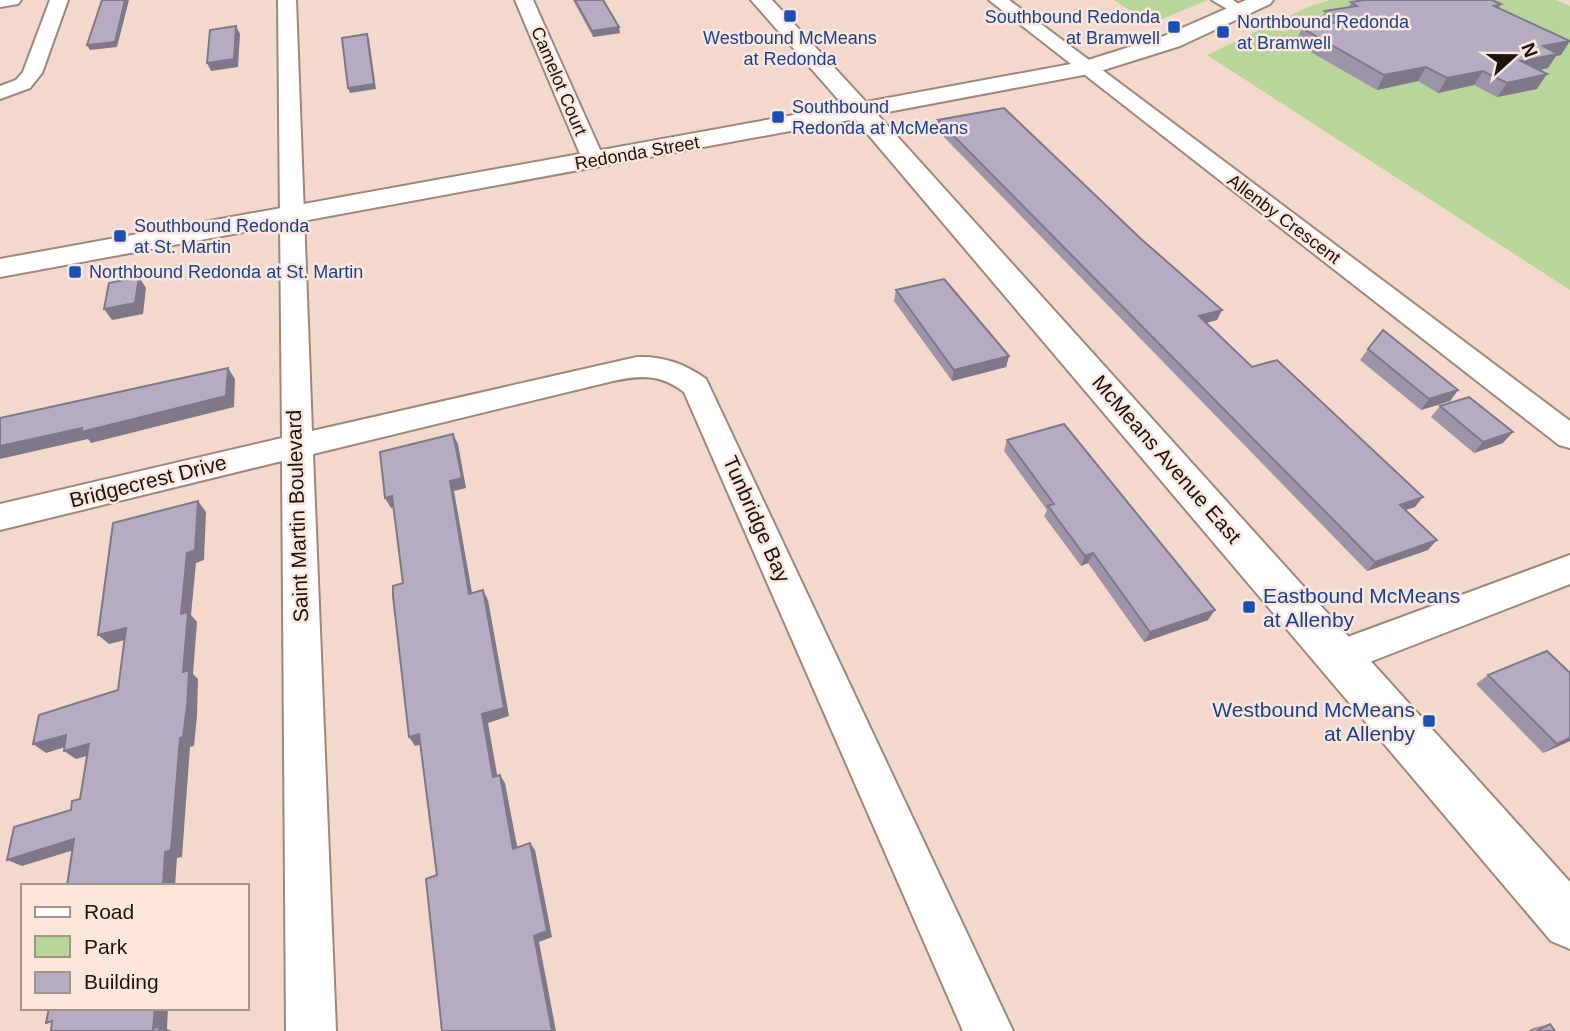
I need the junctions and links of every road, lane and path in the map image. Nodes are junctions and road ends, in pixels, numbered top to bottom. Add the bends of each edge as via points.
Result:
1 (12, 0) edge
2 (59, 0) edge
3 (287, 0) edge
4 (524, 0) edge
5 (761, 0) edge
6 (998, 0) edge
7 (1264, 0) edge
8 (0, 2) edge
9 (1230, 5) edge
10 (1086, 68) junction
11 (0, 93) edge
12 (863, 111) junction
13 (594, 161) junction
14 (292, 215) junction
15 (0, 268) edge
16 (1570, 437) edge
17 (296, 445) junction
18 (0, 517) edge
19 (1570, 569) edge
20 (1339, 657) junction
21 (1570, 922) edge
22 (311, 1031) edge
23 (988, 1031) edge

1 - 8 street
2 - 11 street via 32,74 23,84
3 - 14 street, Saint Martin Boulevard
4 - 13 street, Camelot Court
5 - 12 street, McMeans Avenue East
6 - 10 street, Allenby Crescent
7 - 9 street, Redonda Street
9 - 10 street, Redonda Street via 1172,41
10 - 12 street, Redonda Street
10 - 16 street, Allenby Crescent
12 - 13 street, Redonda Street
12 - 20 street, McMeans Avenue East
13 - 14 street, Redonda Street
14 - 15 street, Redonda Street
14 - 17 street, Saint Martin Boulevard
17 - 18 street, Bridgecrest Drive
17 - 22 street, Saint Martin Boulevard
17 - 23 street, Tunbridge Bay via 646,365 676,370 696,386
19 - 20 street
20 - 21 street, McMeans Avenue East

